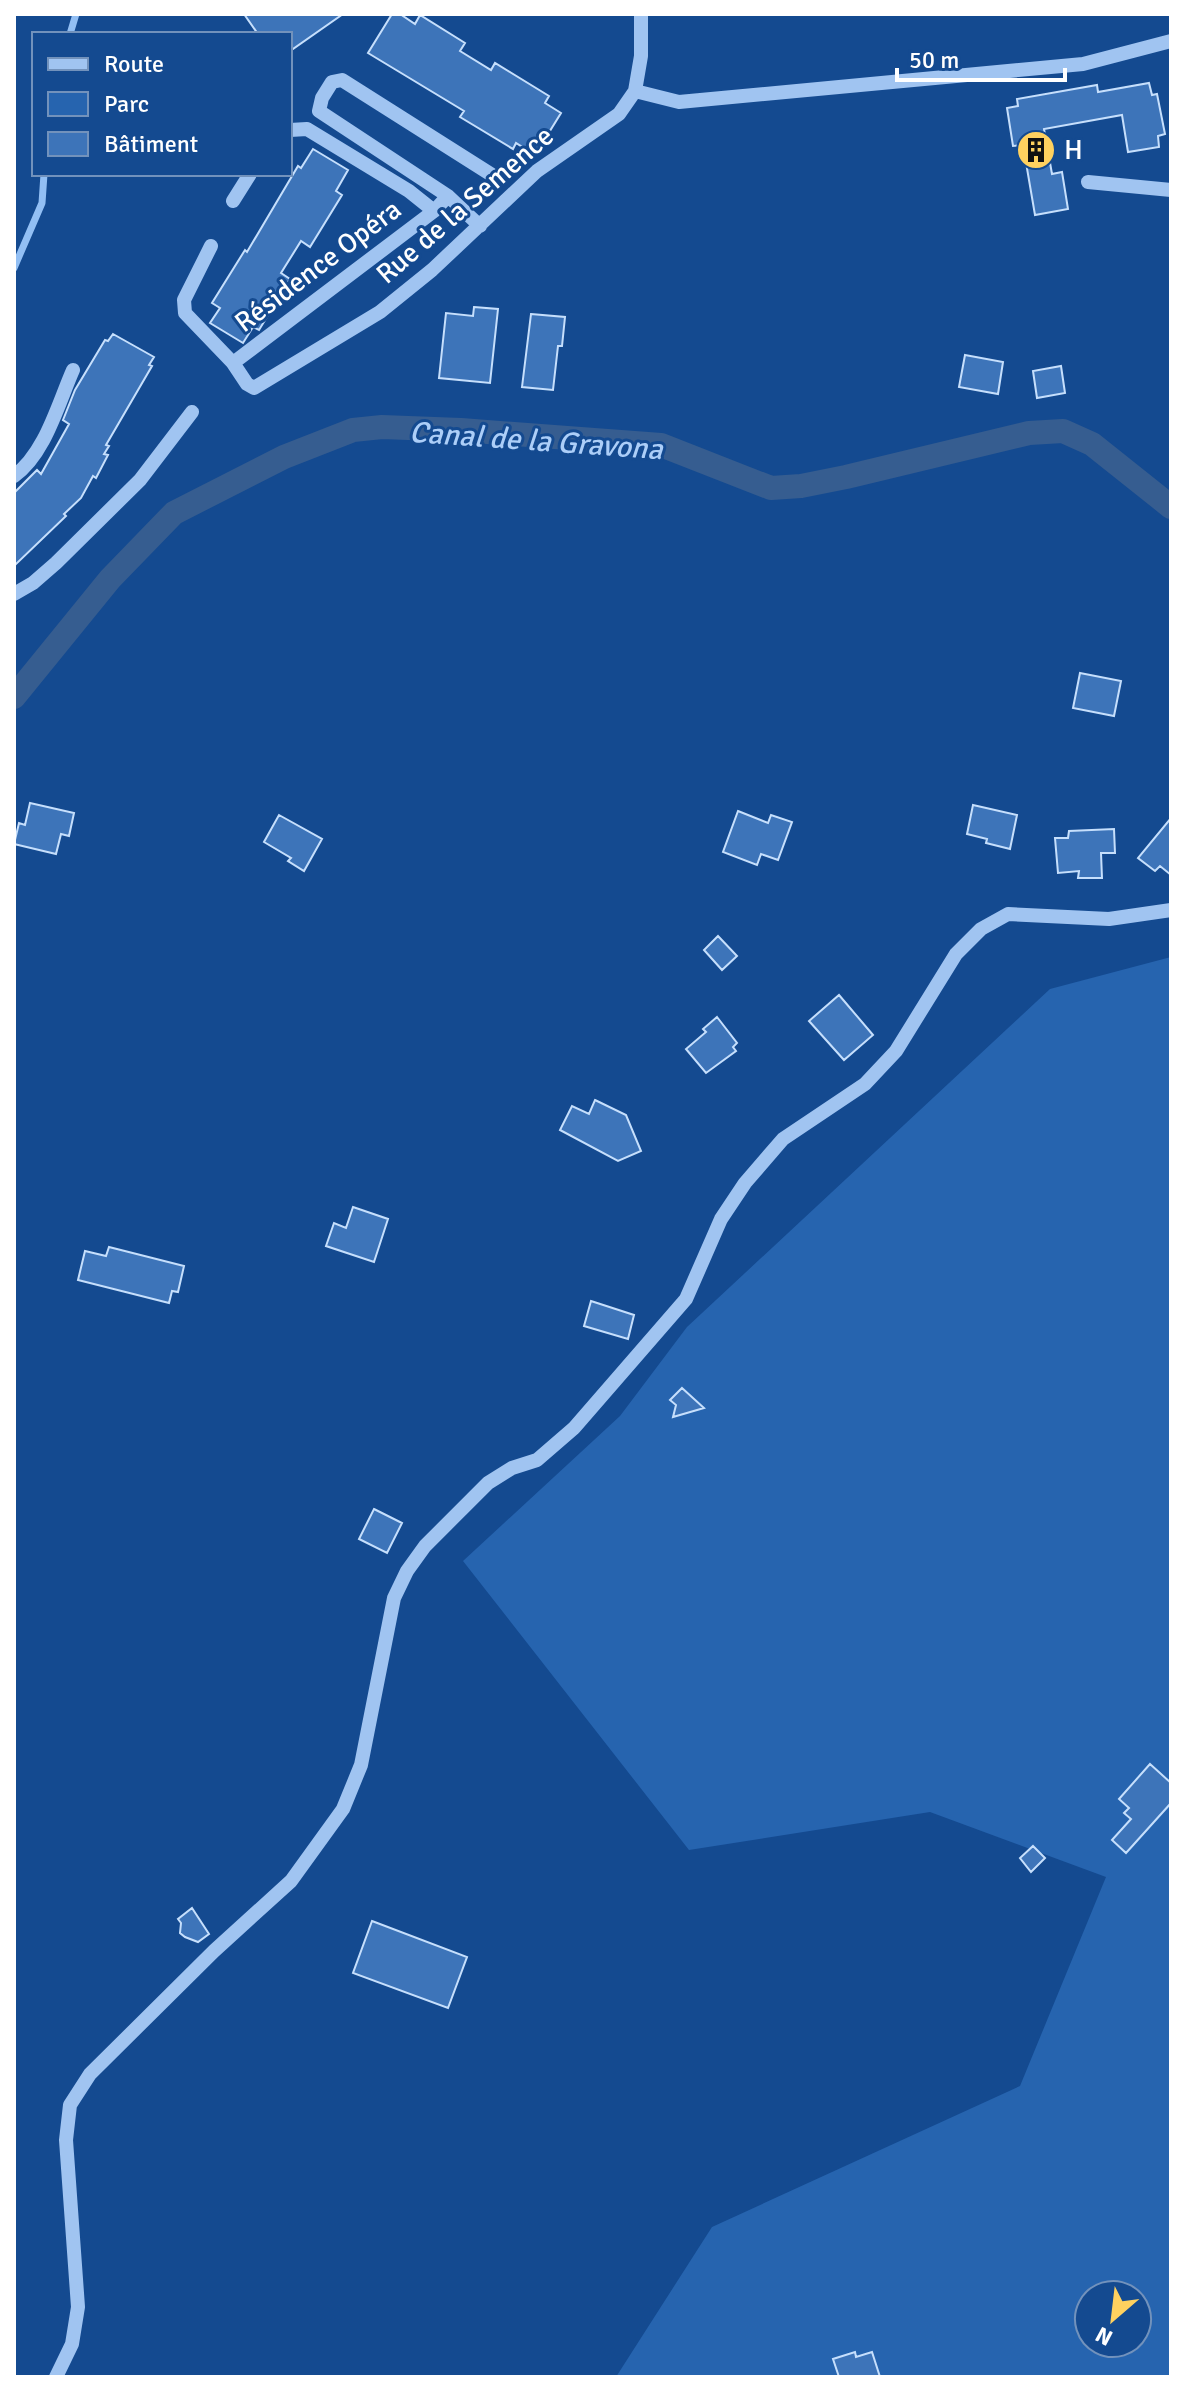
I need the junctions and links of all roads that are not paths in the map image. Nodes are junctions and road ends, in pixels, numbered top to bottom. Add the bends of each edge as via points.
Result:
1 (641, 14) edge
2 (1171, 41) edge
3 (635, 91) junction
4 (292, 130) edge
5 (492, 175) dead end
6 (249, 176) edge
7 (1088, 182) dead end
8 (1171, 190) edge
9 (448, 196) junction
10 (233, 201) dead end
11 (434, 211) junction
12 (480, 226) junction
13 (211, 246) dead end
14 (233, 363) junction
15 (73, 370) dead end
16 (254, 388) joint
17 (192, 412) dead end
18 (14, 476) edge
19 (14, 594) edge
20 (1171, 910) edge
21 (56, 2377) edge

1 - 3 street
2 - 3 street via 1083,64 679,102
3 - 12 street, Rue de la Semence via 619,114 537,171
4 - 11 street, Résidence Opéra via 307,129
5 - 9 street, Résidence Opéra via 342,80 332,82 319,111
6 - 10 street
7 - 8 street
9 - 11 street, Résidence Opéra
9 - 12 street, Résidence Opéra
11 - 14 street, Résidence Opéra
12 - 16 street, Rue de la Semence via 380,312
13 - 14 street, Résidence Opéra via 184,300 185,313
14 - 16 street, Résidence Opéra
15 - 18 street via 43,443
17 - 19 street via 140,480 56,563
20 - 21 street via 1109,919 1008,914 981,929 956,954 896,1051 865,1084 783,1139 745,1183 721,1219 686,1299 574,1428 537,1460 488,1483 425,1546 394,1598 361,1765 343,1809 291,1881 90,2074 70,2105 66,2140 78,2307 72,2344

